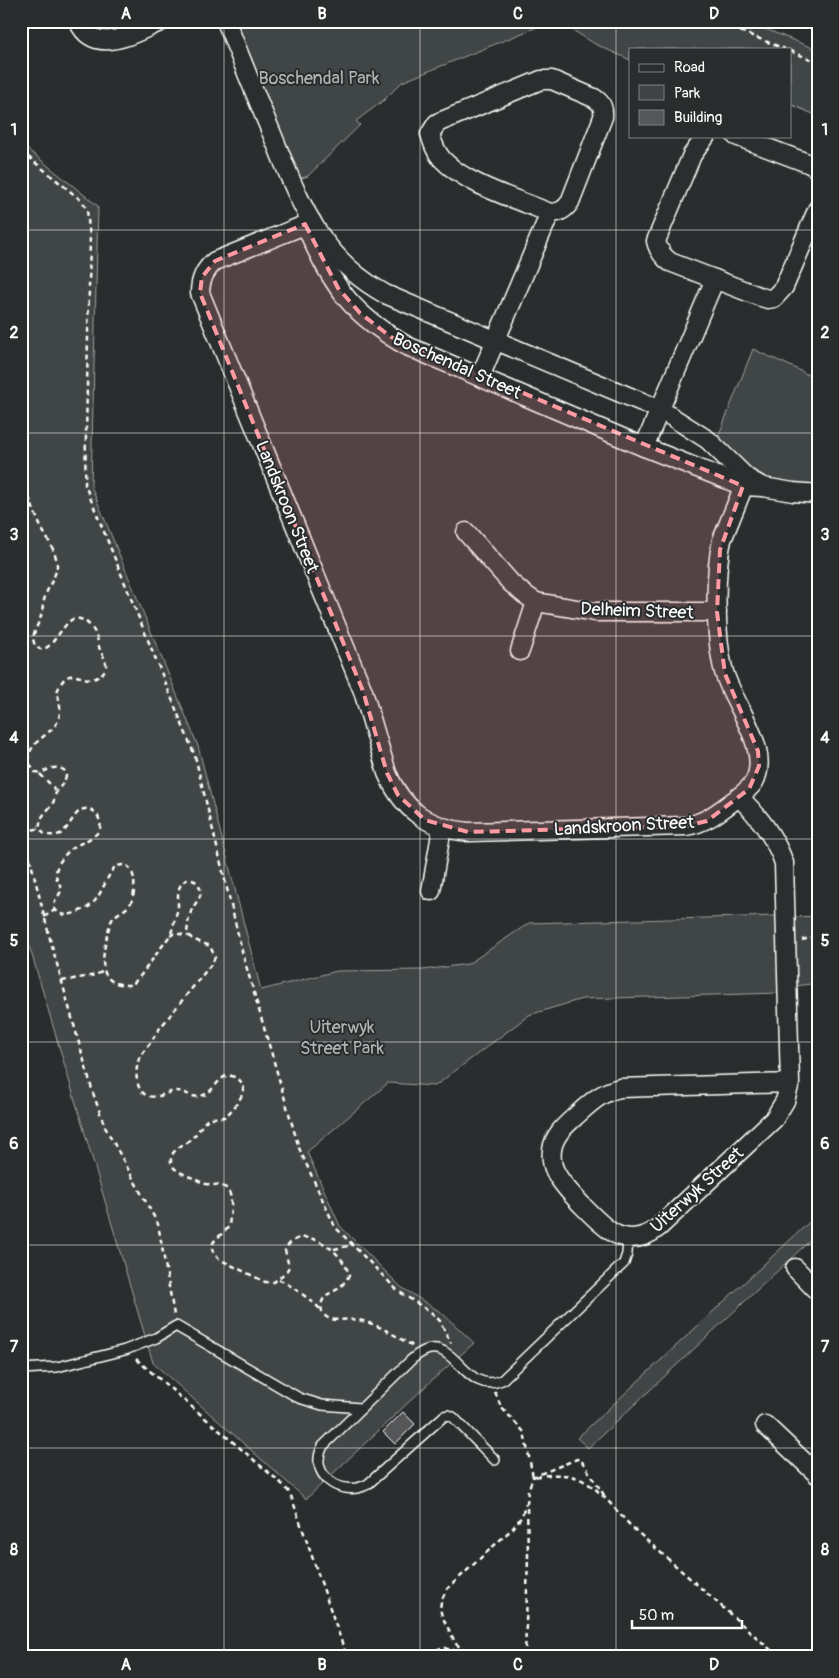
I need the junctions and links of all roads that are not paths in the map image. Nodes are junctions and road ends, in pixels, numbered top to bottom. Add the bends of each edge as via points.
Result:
1 (78, 21) edge
2 (162, 21) edge
3 (226, 21) edge
4 (705, 138) edge
5 (741, 138) edge
6 (818, 169) edge
7 (818, 208) edge
8 (550, 213) junction
9 (308, 223) junction
10 (715, 279) junction
11 (495, 340) junction
12 (480, 377) junction
13 (661, 410) junction
14 (644, 447) junction
15 (745, 482) junction
16 (818, 494) edge
17 (466, 532) dead end
18 (536, 602) junction
19 (717, 612) junction
20 (520, 651) dead end
21 (738, 797) junction
22 (442, 828) junction
23 (431, 891) dead end
24 (790, 1083) junction
25 (628, 1238) junction
26 (795, 1268) dead end
27 (818, 1292) edge
28 (21, 1368) edge
29 (361, 1408) junction
30 (766, 1426) dead end
31 (495, 1460) dead end
32 (818, 1475) edge

1 - 2 street via 95,38 114,41
3 - 9 street, Boschendal Street
4 - 10 street via 692,155 656,241 663,257 670,262
5 - 6 street
7 - 10 street via 784,287 774,298 761,297
8 - 8 street via 473,181 455,170 434,148 430,134 434,126 541,80 552,80 598,101 604,110 603,118 570,202 558,213
8 - 11 street
9 - 11 street, Boschendal Street via 332,253 370,286
9 - 12 street, Boschendal Street via 329,275 360,314 407,346
9 - 22 street, Landskroon Street via 215,261 202,277 200,293 363,691 386,773 398,795 415,813
10 - 13 street
11 - 12 street
11 - 13 street, Boschendal Street
12 - 14 street, Boschendal Street
13 - 14 street
13 - 15 street, Boschendal Street via 708,440
14 - 15 street, Boschendal Street
15 - 16 street, Boschendal Street
15 - 19 street, Landskroon Street via 722,540
17 - 18 street, Delheim Street via 511,583
18 - 19 street, Delheim Street via 595,612
18 - 20 street
19 - 21 street, Landskroon Street via 725,674 760,758 754,782
21 - 22 street, Landskroon Street via 706,820 686,826 468,832
21 - 24 street, Uiterwyk Street via 766,827 784,864
22 - 23 street
24 - 25 street, Uiterwyk Street via 785,1101 770,1123 659,1227 645,1236
24 - 25 street, Uiterwyk Street via 620,1088 596,1098 564,1127 552,1150 556,1174 605,1228
25 - 29 lane via 624,1263 502,1380 480,1382 441,1350 424,1350
26 - 27 street
28 - 29 lane via 57,1367 125,1350 176,1326 299,1398 322,1405
29 - 31 lane via 320,1452 322,1470 336,1486 357,1489 368,1484 446,1415 453,1417
30 - 32 street

